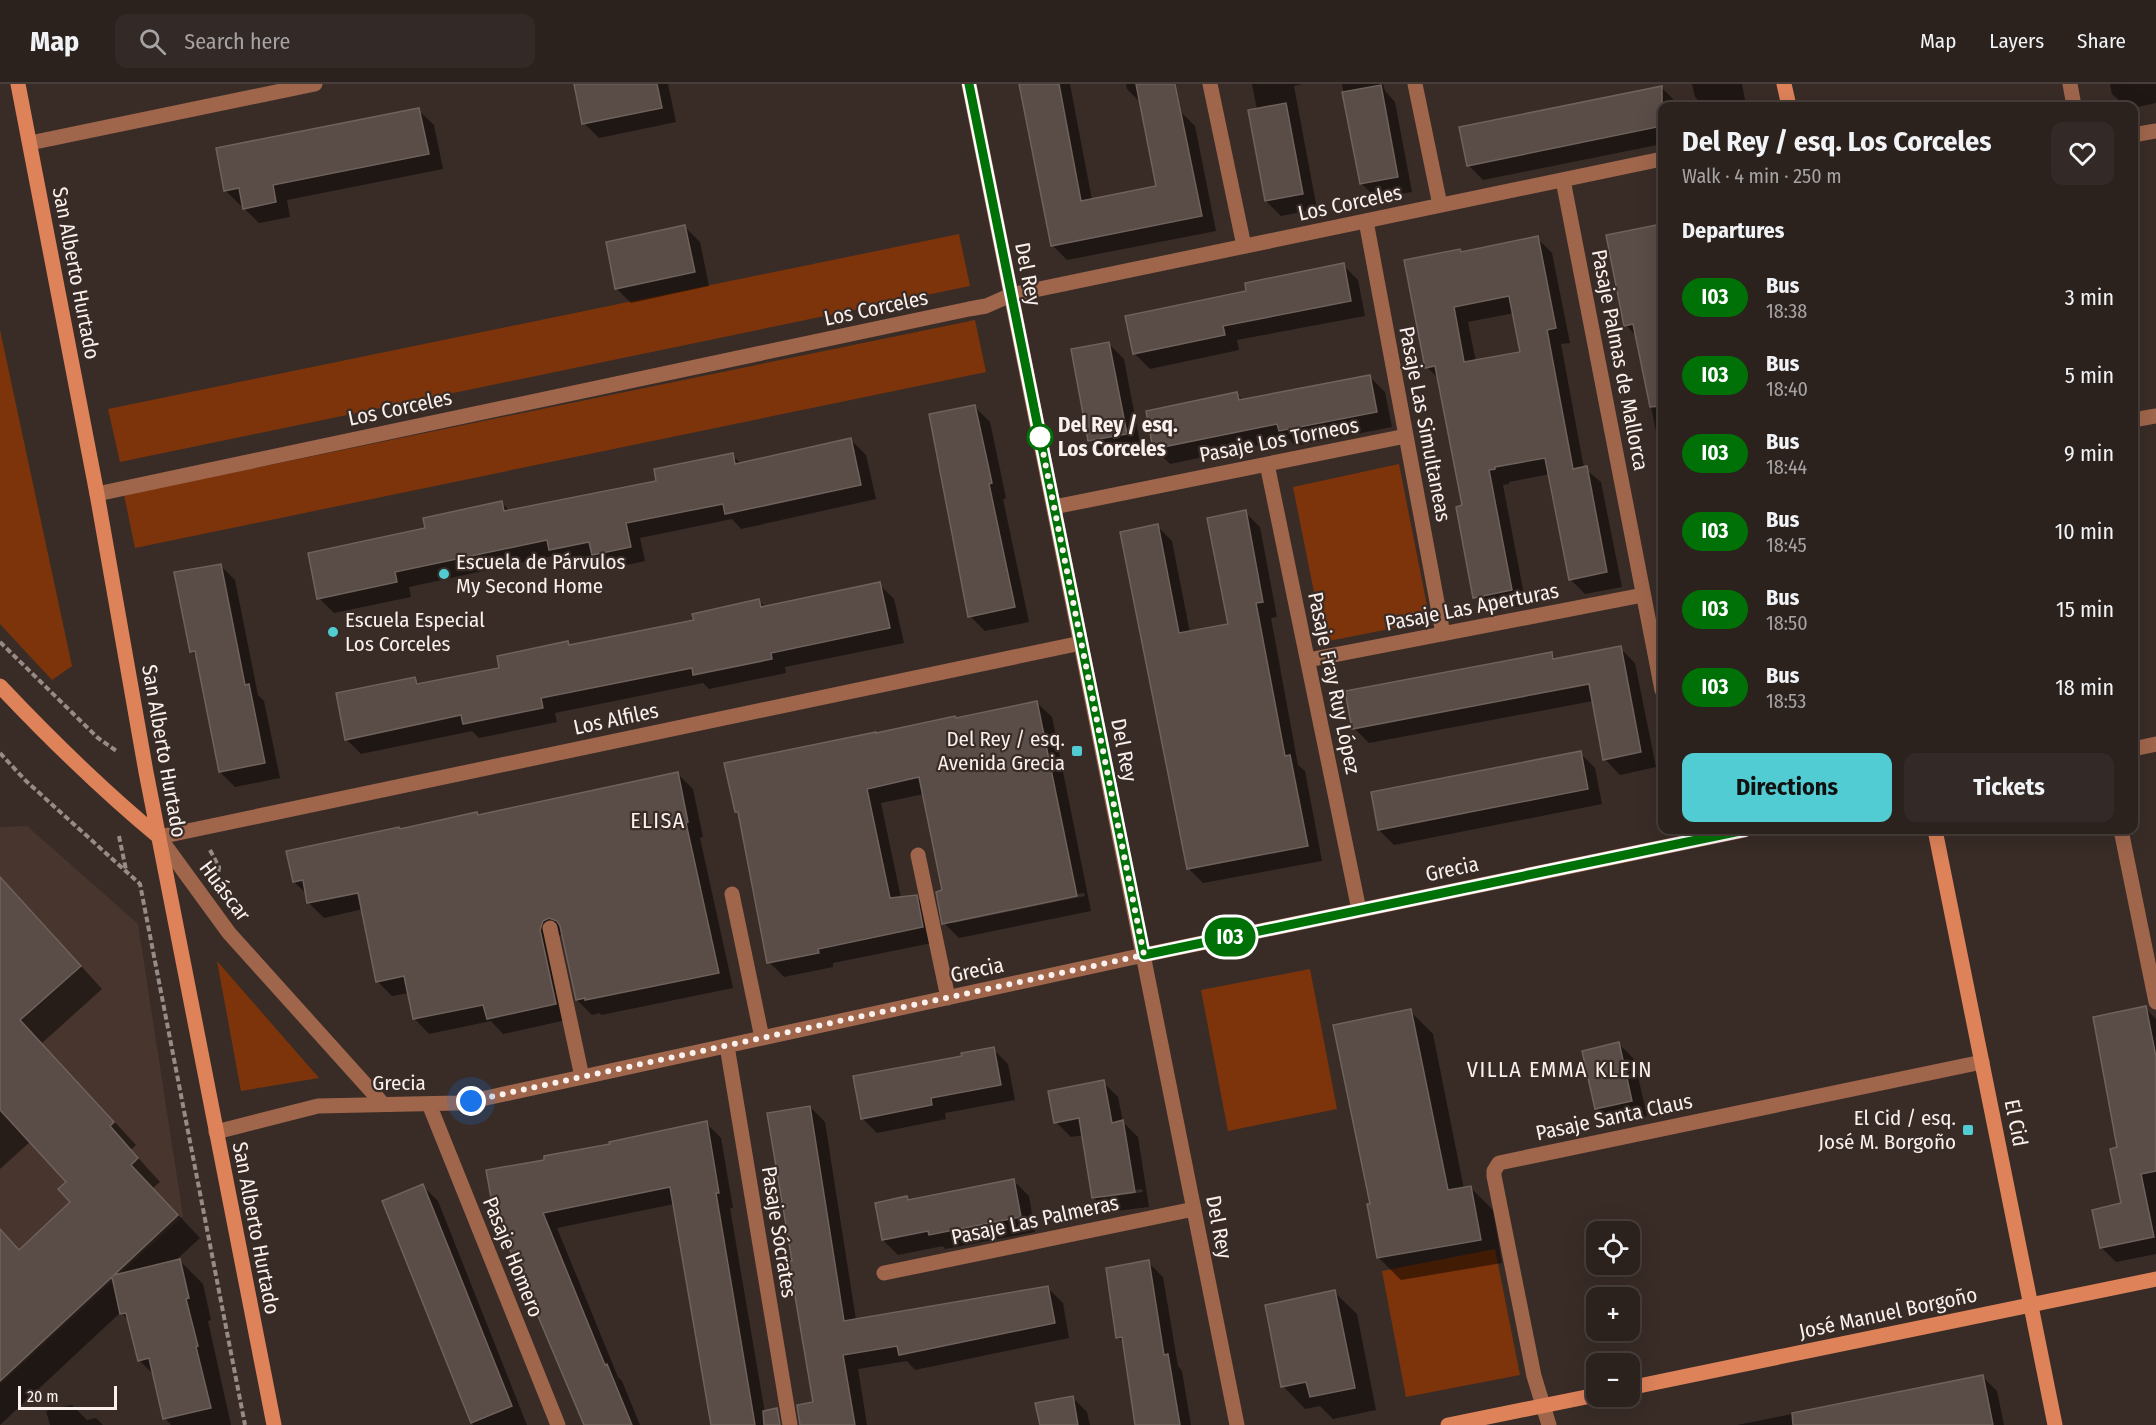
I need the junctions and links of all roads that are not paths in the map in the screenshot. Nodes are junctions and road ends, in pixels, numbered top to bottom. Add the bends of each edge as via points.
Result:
1 (18, 84) edge
2 (315, 84) edge
3 (969, 84) edge
4 (1210, 84) edge
5 (1415, 84) edge
6 (1784, 84) edge
7 (2070, 84) edge
8 (1788, 102) edge
9 (2073, 102) edge
10 (2156, 130) edge
11 (2138, 134) edge
12 (30, 143) junction
13 (1658, 160) edge
14 (1563, 180) junction
15 (1440, 205) junction
16 (1366, 221) junction
17 (1244, 246) junction
18 (1011, 295) junction
19 (2156, 416) edge
20 (2138, 419) edge
21 (1406, 436) junction
22 (1267, 464) junction
23 (97, 494) junction
24 (1054, 507) junction
25 (1644, 595) junction
26 (1443, 634) junction
27 (1081, 643) junction
28 (1308, 660) junction
29 (1658, 669) edge
30 (0, 686) edge
31 (2156, 744) edge
32 (2138, 748) edge
33 (1936, 834) edge
34 (2122, 834) edge
35 (1690, 835) edge
36 (159, 837) junction
37 (918, 855) dead end
38 (732, 894) dead end
39 (1359, 910) junction
40 (550, 928) dead end
41 (1144, 955) junction
42 (948, 998) junction
43 (2156, 1002) edge
44 (762, 1038) junction
45 (727, 1046) junction
46 (1982, 1062) junction
47 (582, 1077) junction
48 (383, 1104) junction
49 (429, 1104) junction
50 (216, 1132) junction
51 (1194, 1209) junction
52 (884, 1273) dead end
53 (2156, 1279) edge
54 (2031, 1305) junction
55 (1640, 1386) edge
56 (1586, 1397) edge
57 (1543, 1406) junction
58 (274, 1425) edge
59 (558, 1425) edge
60 (790, 1425) edge
61 (1237, 1425) edge
62 (1448, 1425) edge
63 (1549, 1425) edge
64 (2055, 1425) edge

1 - 12 street, San Alberto Hurtado
2 - 12 street
3 - 18 street, Del Rey
4 - 17 street
5 - 15 street
6 - 8 street
7 - 9 street
10 - 11 street
12 - 23 street, San Alberto Hurtado
13 - 14 street, Los Corceles
14 - 15 street, Los Corceles
14 - 25 street, Pasaje Palmas de Mallorca
15 - 16 street, Los Corceles
16 - 17 street, Los Corceles
16 - 21 street, Pasaje Las Simultaneas
17 - 18 street, Los Corceles
18 - 23 street, Los Corceles via 986,306
18 - 24 street, Del Rey
19 - 20 street
21 - 22 street, Pasaje Los Torneos
21 - 26 street, Pasaje Las Simultaneas
22 - 24 street, Pasaje Los Torneos
22 - 28 street, Pasaje Fray Ruy López
23 - 36 street, San Alberto Hurtado
24 - 27 street, Del Rey
25 - 26 street, Pasaje Las Aperturas
25 - 29 street, Pasaje Palmas de Mallorca
26 - 28 street, Pasaje Las Aperturas
27 - 36 street, Los Alfiles
27 - 41 street, Del Rey
28 - 39 street, Pasaje Fray Ruy López
30 - 36 street, Huáscar via 58,748
31 - 32 street
33 - 46 street, El Cid
34 - 43 street
35 - 39 street, Grecia
36 - 48 street, Huáscar via 229,933
36 - 50 street, San Alberto Hurtado
37 - 42 street
38 - 44 street
39 - 41 street, Grecia
40 - 47 street
41 - 42 street, Grecia
41 - 51 street, Del Rey
42 - 44 street, Grecia
44 - 45 street, Grecia
45 - 47 street, Grecia
45 - 60 street, Pasaje Sócrates
46 - 54 street, El Cid
46 - 57 street, Pasaje Santa Claus via 1498,1163 1494,1176
47 - 49 street, Grecia via 486,1098
48 - 49 street, Grecia
48 - 50 street, Grecia via 303,1108
49 - 59 street, Pasaje Homero
50 - 58 street, San Alberto Hurtado
51 - 52 street, Pasaje Las Palmeras
51 - 61 street, Del Rey
53 - 54 street, José Manuel Borgoño
54 - 55 street, José Manuel Borgoño
54 - 64 street, El Cid
56 - 57 street
57 - 62 street
57 - 63 street

